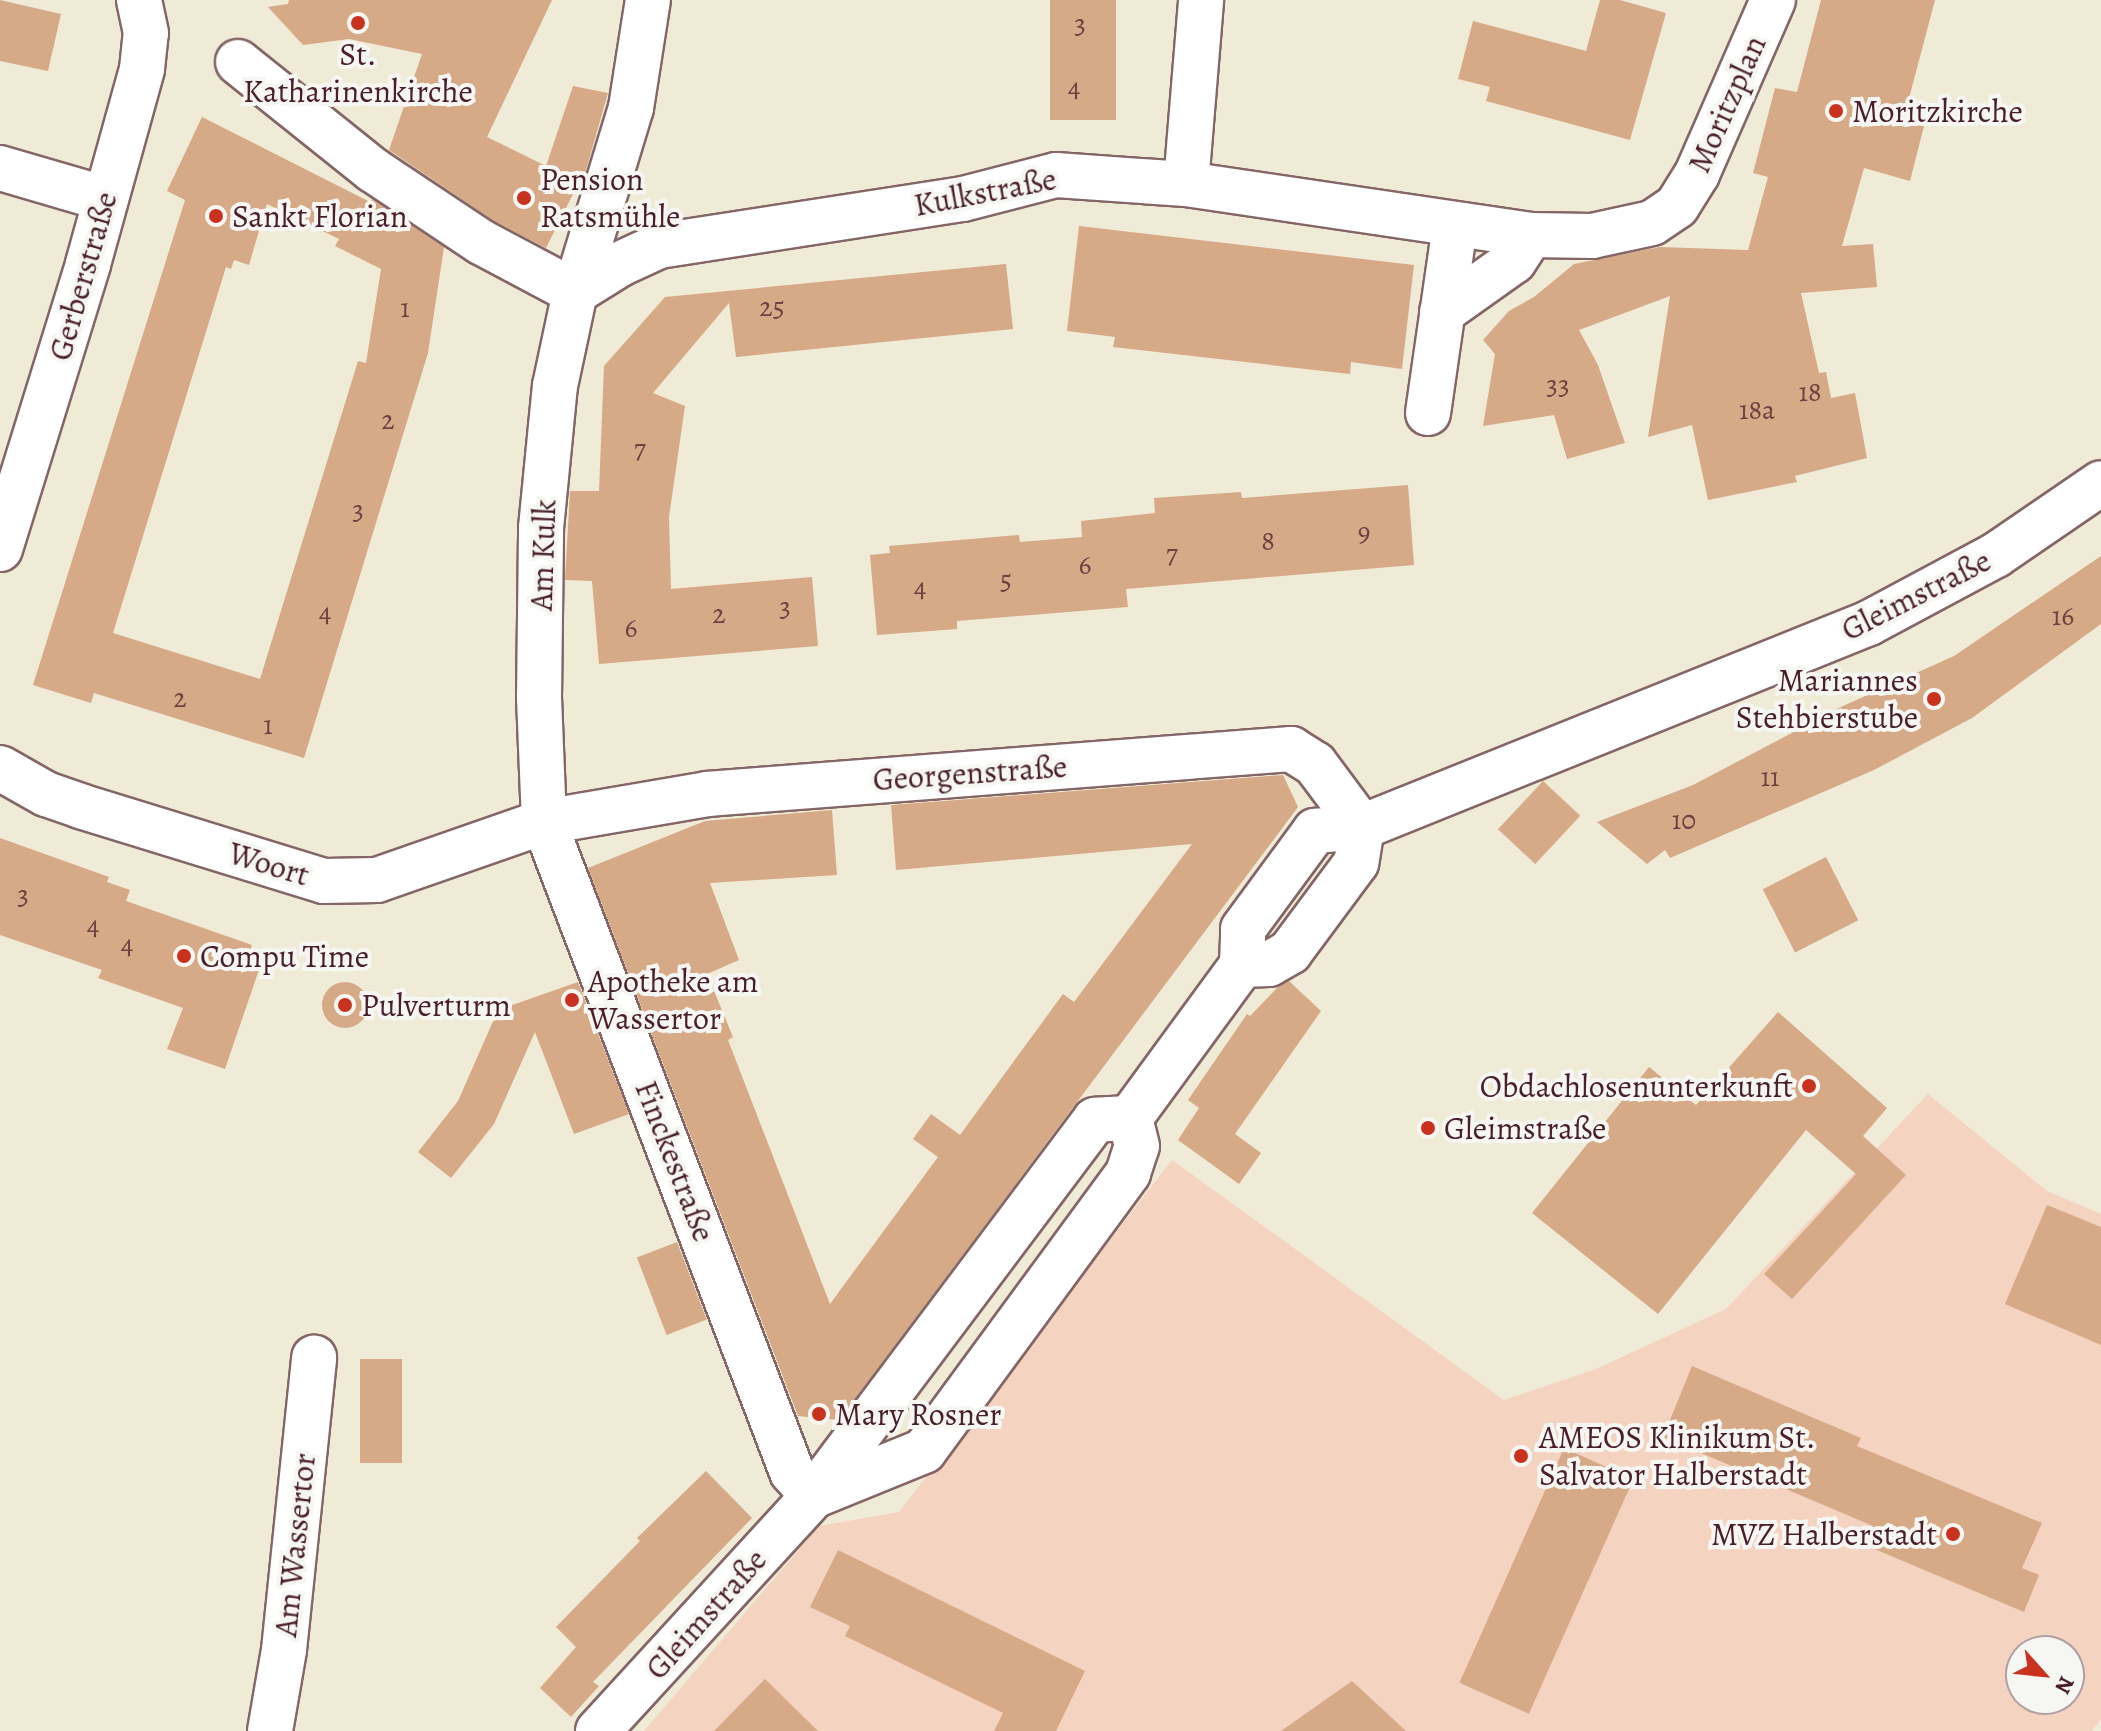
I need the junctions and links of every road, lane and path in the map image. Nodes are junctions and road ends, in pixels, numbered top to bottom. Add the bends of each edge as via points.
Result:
1 (139, 0) edge
2 (648, 0) edge
3 (1201, 0) edge
4 (1773, 0) edge
5 (238, 62) dead end
6 (0, 168) edge
7 (1186, 184) junction
8 (106, 199) junction
9 (1677, 206) joint
10 (1455, 225) junction
11 (1531, 235) junction
12 (575, 292) junction
13 (1442, 312) junction
14 (1428, 413) dead end
15 (2101, 483) edge
16 (0, 549) edge
17 (0, 768) edge
18 (544, 822) junction
19 (1362, 827) junction
20 (1130, 1118) junction
21 (314, 1358) dead end
22 (813, 1496) junction
23 (270, 1731) edge
24 (598, 1731) edge

1 - 8 street, Gerberstraße via 145,26 142,69
2 - 12 street, Am Kulk via 631,108
3 - 7 street
4 - 9 street, Moritzplan via 1718,133
5 - 12 street via 373,170 481,242
6 - 8 street
7 - 10 street, Kulkstraße
7 - 12 street, Kulkstraße via 1056,175 963,199 704,236 659,246
8 - 16 street, Gerberstraße
9 - 11 street, Kulkstraße via 1652,223 1592,236
10 - 11 street, Kulkstraße
10 - 13 street
11 - 13 street via 1514,261
12 - 18 street, Am Kulk via 555,386 541,528
13 - 14 street
15 - 19 street, Gleimstraße via 1996,555 1869,623
17 - 18 street, Woort via 80,806 324,881 377,880
18 - 19 street, Georgenstraße via 707,794 1291,749 1315,764
18 - 22 street, Finckestraße via 792,1472
19 - 20 street via 1356,863 1290,952 1269,964 1242,965
20 - 22 street, Gleimstraße via 1095,1120
20 - 22 street, Gleimstraße via 1137,1146 1128,1173 924,1451
21 - 23 street, Am Wassertor via 284,1650
22 - 24 street, Gleimstraße

